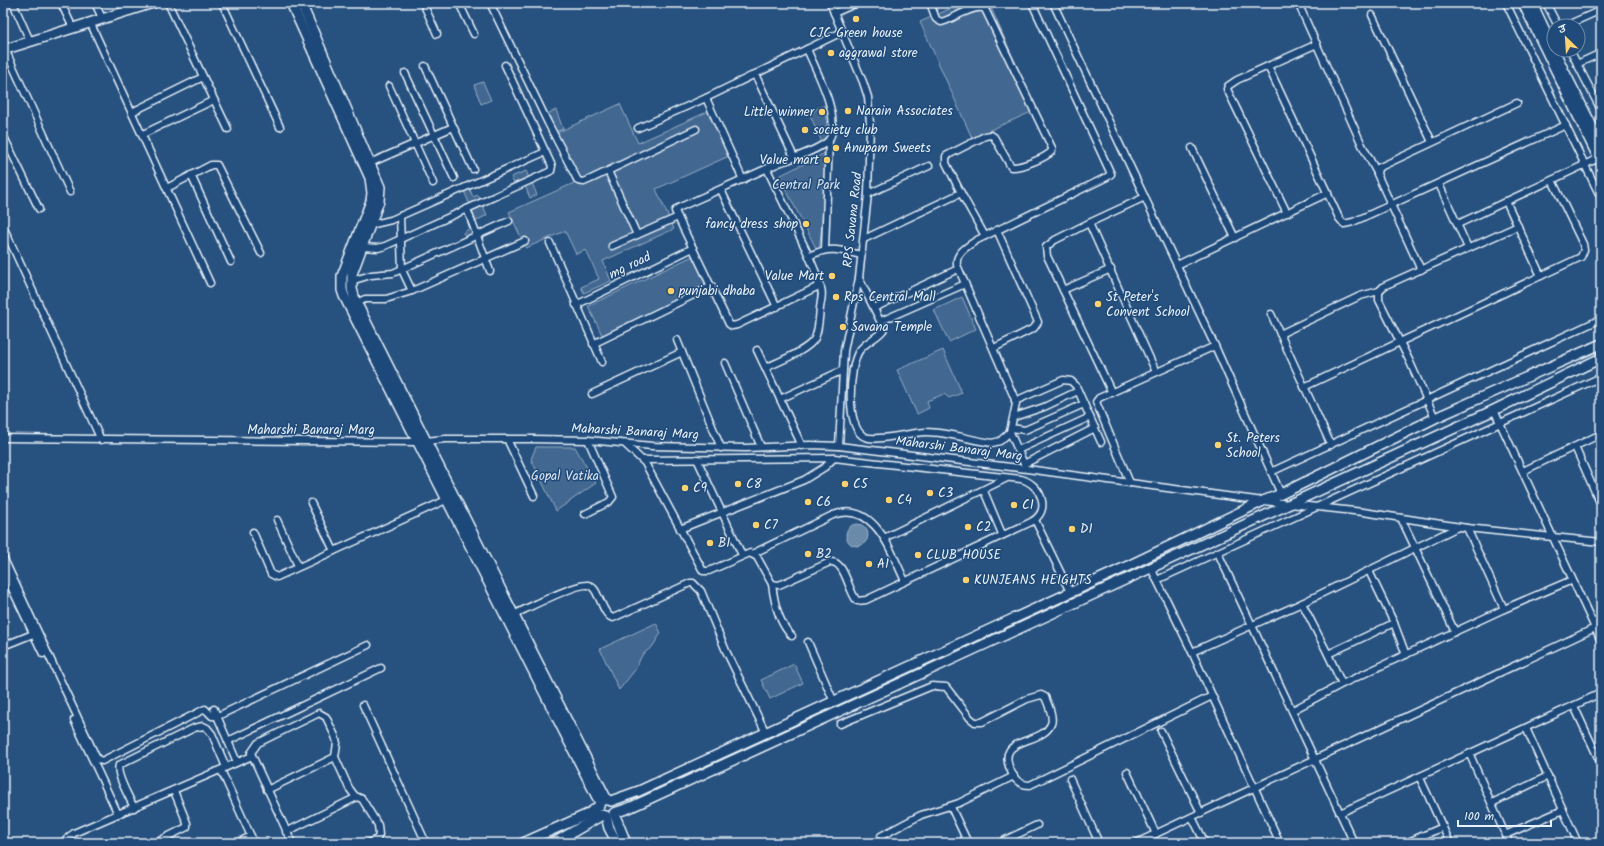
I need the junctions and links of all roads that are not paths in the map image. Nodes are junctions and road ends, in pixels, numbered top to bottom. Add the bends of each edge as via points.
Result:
1 (13, 3) edge
2 (61, 3) edge
3 (95, 3) edge
4 (153, 3) edge
5 (168, 3) edge
6 (222, 3) edge
7 (292, 3) edge
8 (301, 3) edge
9 (423, 3) edge
10 (459, 3) edge
11 (490, 3) edge
12 (830, 3) edge
13 (857, 3) edge
14 (930, 3) edge
15 (1032, 3) edge
16 (1053, 3) edge
17 (1298, 3) edge
18 (1506, 3) edge
19 (1523, 3) edge
20 (1532, 3) edge
21 (1546, 3) edge
22 (131, 6) edge
23 (1601, 10) edge
24 (834, 13) junction
25 (1372, 14) dead end
26 (102, 18) junction
27 (1554, 18) edge
28 (1583, 18) edge
29 (90, 22) junction
30 (72, 28) junction
31 (842, 32) junction
32 (437, 34) dead end
33 (474, 34) dead end
34 (30, 41) junction
35 (1317, 44) junction
36 (807, 49) junction
37 (4, 50) edge
38 (1601, 53) edge
39 (1574, 58) edge
40 (1577, 64) junction
41 (505, 65) dead end
42 (425, 66) dead end
43 (1268, 66) junction
44 (405, 73) dead end
45 (755, 74) junction
46 (203, 78) junction
47 (389, 86) dead end
48 (706, 98) junction
49 (214, 100) junction
50 (1517, 103) dead end
51 (1600, 106) edge
52 (132, 112) junction
53 (1566, 125) junction
54 (280, 127) dead end
55 (453, 127) junction
56 (638, 128) dead end
57 (228, 129) dead end
58 (696, 130) dead end
59 (142, 134) junction
60 (3, 135) edge
61 (433, 136) junction
62 (829, 140) junction
63 (1432, 142) junction
64 (415, 144) junction
65 (1601, 144) edge
66 (1192, 148) dead end
67 (545, 152) junction
68 (794, 157) junction
69 (1600, 160) edge
70 (370, 163) junction
71 (1585, 165) junction
72 (929, 166) dead end
73 (473, 169) dead end
74 (767, 169) junction
75 (608, 171) junction
76 (1376, 171) junction
77 (191, 175) junction
78 (454, 178) dead end
79 (743, 180) junction
80 (1552, 180) junction
81 (433, 183) dead end
82 (1438, 184) junction
83 (167, 188) junction
84 (721, 190) junction
85 (70, 192) dead end
86 (961, 193) junction
87 (868, 194) junction
88 (1328, 194) junction
89 (1145, 197) junction
90 (1601, 198) edge
91 (1506, 201) junction
92 (1392, 204) junction
93 (39, 209) dead end
94 (467, 209) junction
95 (1287, 213) junction
96 (400, 216) junction
97 (678, 217) junction
98 (509, 221) dead end
99 (1089, 223) junction
100 (1458, 224) junction
101 (370, 225) junction
102 (3, 226) edge
103 (1518, 226) junction
104 (997, 230) junction
105 (637, 235) junction
106 (477, 236) junction
107 (985, 236) junction
108 (1235, 238) junction
109 (399, 239) junction
110 (864, 239) junction
111 (525, 241) dead end
112 (550, 243) dead end
113 (612, 246) dead end
114 (362, 247) junction
115 (694, 248) junction
116 (1468, 248) junction
117 (825, 249) junction
118 (260, 253) dead end
119 (861, 255) junction
120 (810, 256) junction
121 (484, 259) junction
122 (231, 262) dead end
123 (1177, 266) junction
124 (958, 269) junction
125 (1111, 269) junction
126 (402, 270) junction
127 (1421, 270) junction
128 (490, 271) dead end
129 (1541, 276) junction
130 (859, 278) junction
131 (351, 281) junction
132 (210, 283) dead end
133 (819, 284) junction
134 (965, 284) junction
135 (712, 286) junction
136 (1063, 290) junction
137 (412, 291) junction
138 (1379, 291) junction
139 (357, 303) junction
140 (576, 305) junction
141 (777, 307) junction
142 (874, 308) junction
143 (1271, 314) dead end
144 (1601, 319) edge
145 (881, 321) junction
146 (1280, 334) junction
147 (677, 340) dead end
148 (1400, 342) junction
149 (593, 344) junction
150 (1601, 344) edge
151 (1215, 346) junction
152 (994, 348) junction
153 (757, 350) dead end
154 (682, 352) junction
155 (1601, 358) edge
156 (602, 362) dead end
157 (725, 363) dead end
158 (766, 368) junction
159 (843, 370) junction
160 (1156, 372) junction
161 (1601, 377) edge
162 (1304, 387) junction
163 (1078, 391) junction
164 (1112, 393) junction
165 (592, 394) dead end
166 (780, 399) junction
167 (1428, 399) junction
168 (1015, 401) junction
169 (1084, 404) junction
170 (1494, 410) junction
171 (1014, 417) junction
172 (1090, 417) junction
173 (1435, 418) junction
174 (1500, 424) junction
175 (1095, 428) junction
176 (1011, 430) junction
177 (1601, 434) edge
178 (3, 438) edge
179 (507, 439) junction
180 (101, 440) junction
181 (588, 440) junction
182 (421, 441) junction
183 (1101, 442) dead end
184 (625, 444) junction
185 (1331, 445) junction
186 (802, 446) junction
187 (839, 446) junction
188 (761, 447) junction
189 (1575, 447) junction
190 (721, 448) junction
191 (1018, 450) junction
192 (834, 458) junction
193 (697, 459) junction
194 (643, 460) junction
195 (1271, 472) junction
196 (1523, 472) junction
197 (1008, 478) junction
198 (1130, 483) junction
199 (1601, 485) edge
200 (1594, 488) junction
201 (984, 491) junction
202 (1280, 494) junction
203 (534, 496) dead end
204 (446, 500) junction
205 (1263, 501) junction
206 (311, 503) dead end
207 (1290, 504) junction
208 (1601, 505) edge
209 (1317, 506) junction
210 (721, 511) junction
211 (585, 514) dead end
212 (1401, 518) junction
213 (277, 520) dead end
214 (1036, 520) junction
215 (1459, 526) junction
216 (1467, 528) junction
217 (680, 529) junction
218 (253, 532) dead end
219 (1002, 534) junction
220 (1552, 536) junction
221 (884, 538) junction
222 (1601, 542) edge
223 (1416, 548) junction
224 (334, 551) junction
225 (1218, 553) junction
226 (752, 554) junction
227 (742, 555) junction
228 (3, 557) edge
229 (298, 566) junction
230 (1150, 568) junction
231 (3, 570) edge
232 (1369, 571) junction
233 (1157, 580) junction
234 (1572, 580) junction
235 (905, 581) junction
236 (772, 584) junction
237 (1070, 592) junction
238 (1302, 603) junction
239 (1504, 609) junction
240 (514, 615) junction
241 (1601, 619) edge
242 (1394, 623) junction
243 (1253, 626) junction
244 (1594, 626) junction
245 (1455, 632) junction
246 (33, 634) junction
247 (792, 636) dead end
248 (1601, 640) edge
249 (808, 642) dead end
250 (368, 645) dead end
251 (3, 646) edge
252 (1192, 652) junction
253 (1328, 654) junction
254 (1406, 655) junction
255 (381, 668) dead end
256 (1342, 684) junction
257 (1601, 693) edge
258 (1212, 696) junction
259 (834, 702) junction
260 (363, 705) dead end
261 (1574, 706) junction
262 (214, 709) dead end
263 (1293, 710) junction
264 (218, 716) junction
265 (840, 724) dead end
266 (1526, 728) junction
267 (1161, 731) dead end
268 (766, 733) junction
269 (228, 741) junction
270 (1470, 755) junction
271 (252, 756) junction
272 (335, 757) junction
273 (1316, 759) junction
274 (237, 762) junction
275 (1601, 764) edge
276 (224, 769) junction
277 (1127, 772) dead end
278 (1014, 776) junction
279 (1548, 776) junction
280 (1420, 778) junction
281 (1070, 779) dead end
282 (1254, 789) junction
283 (174, 790) junction
284 (267, 790) junction
285 (357, 797) junction
286 (604, 802) junction
287 (1492, 803) junction
288 (951, 807) junction
289 (134, 808) junction
290 (1563, 810) junction
291 (1201, 813) junction
292 (1340, 813) junction
293 (118, 814) junction
294 (607, 815) junction
295 (1192, 817) junction
296 (1037, 825) dead end
297 (1442, 827) junction
298 (286, 832) junction
299 (1156, 834) junction
300 (1505, 835) junction
301 (251, 836) junction
302 (880, 836) dead end
303 (378, 841) edge
304 (64, 843) edge
305 (156, 843) edge
306 (237, 843) edge
307 (254, 843) edge
308 (292, 843) edge
309 (368, 843) edge
310 (426, 843) edge
311 (523, 843) edge
312 (554, 843) edge
313 (617, 843) edge
314 (626, 843) edge
315 (968, 843) edge
316 (1000, 843) edge
317 (1099, 843) edge
318 (1136, 843) edge
319 (1205, 843) edge
320 (1280, 843) edge
321 (1354, 843) edge
322 (1406, 843) edge
323 (1450, 843) edge
324 (1509, 843) edge
325 (1578, 843) edge

1 - 34 street
2 - 30 street
3 - 26 street
4 - 22 street
5 - 46 street
6 - 54 street
7 - 182 street via 371,185 371,201 342,276 342,290
8 - 70 street
9 - 32 street
10 - 33 street
11 - 75 street via 576,180 584,182
12 - 24 street, RPS Savana Road
13 - 24 street
14 - 86 street via 936,18 941,22 975,8 985,9 1052,148 1045,156 1020,167 1011,167 994,137 985,136 946,156 946,163
15 - 104 street via 1111,174
16 - 89 street
17 - 35 street
18 - 53 street
19 - 69 street
20 - 65 street
21 - 27 street
22 - 26 street
23 - 28 street
24 - 31 street, RPS Savana Road
25 - 63 street
26 - 29 street
29 - 30 street
29 - 52 street
30 - 34 street
31 - 36 street
31 - 87 street, RPS Savana Road via 868,97
34 - 37 street
35 - 43 street
35 - 76 street
36 - 45 street
36 - 62 street via 829,102 832,134
37 - 85 street
38 - 40 street
39 - 40 street
40 - 51 street
41 - 67 street
42 - 55 street
43 - 88 street
43 - 95 street via 1237,80 1227,89
44 - 61 street
45 - 48 street
45 - 68 street
46 - 49 street
46 - 52 street
47 - 64 street
48 - 56 street
48 - 79 street
49 - 57 street
49 - 59 street
50 - 63 street
52 - 59 street
53 - 71 street
53 - 82 street
55 - 61 street
55 - 73 street
58 - 75 street
59 - 83 street
60 - 93 street
61 - 64 street
61 - 78 street
62 - 68 street
62 - 117 street
63 - 76 street via 1380,166
64 - 70 street
64 - 81 street
66 - 108 street
67 - 94 street via 552,166 550,172
67 - 96 street
68 - 74 street
69 - 71 street
70 - 101 street via 380,194
71 - 80 street
71 - 90 street
72 - 87 street
74 - 79 street
74 - 120 street
75 - 105 street
76 - 92 street
77 - 83 street
77 - 118 street via 214,165 219,167
77 - 122 street
79 - 84 street
80 - 91 street
80 - 129 street via 1584,250 1581,257
82 - 92 street
82 - 100 street
83 - 132 street
84 - 97 street via 678,208 675,211
84 - 141 street
86 - 107 street
86 - 110 street
87 - 110 street, RPS Savana Road
88 - 92 street via 1344,224
88 - 95 street
89 - 99 street
89 - 123 street
91 - 100 street
91 - 103 street
92 - 127 street
94 - 106 street
94 - 109 street
95 - 108 street
96 - 101 street
96 - 109 street
97 - 105 street
97 - 115 street
98 - 106 street
99 - 125 street
99 - 136 street via 1046,247 1047,256
100 - 116 street
101 - 114 street
102 - 180 street
103 - 116 street
103 - 129 street
104 - 107 street
104 - 152 street via 1038,322 1034,328
105 - 113 street
106 - 121 street
106 - 126 street
107 - 124 street via 966,247 958,256
108 - 123 street
109 - 114 street via 378,248
109 - 126 street
110 - 119 street, RPS Savana Road
111 - 121 street
112 - 140 street
114 - 131 street
115 - 135 street
115 - 140 street, mg road
116 - 127 street
117 - 119 street
117 - 120 street
119 - 130 street, RPS Savana Road
120 - 133 street
121 - 128 street
121 - 137 street
123 - 151 street
124 - 134 street
124 - 142 street
125 - 136 street
125 - 160 street
126 - 131 street via 371,274
126 - 137 street
127 - 138 street via 1384,286
129 - 148 street
130 - 142 street
130 - 159 street, RPS Savana Road via 844,351
131 - 139 street
133 - 141 street
133 - 158 street via 822,294 813,341
134 - 145 street
134 - 152 street
135 - 141 street via 732,326
135 - 149 street
136 - 164 street
137 - 139 street via 386,299 365,299
138 - 146 street via 1360,296
138 - 148 street via 1379,300
139 - 182 street
140 - 149 street
142 - 145 street
143 - 146 street
144 - 167 street
145 - 176 street via 883,331 864,345 854,361 852,405 854,421 862,435 871,438 927,432 992,443 1000,441
146 - 162 street
147 - 154 street
148 - 162 street
148 - 167 street
149 - 156 street
150 - 173 street
151 - 160 street
151 - 195 street
152 - 168 street
153 - 158 street
154 - 165 street
154 - 190 street
155 - 170 street
157 - 188 street
158 - 166 street
159 - 166 street
159 - 187 street, RPS Savana Road
160 - 164 street
161 - 174 street
162 - 185 street
163 - 168 street via 1071,381 1063,380
163 - 169 street
163 - 171 street via 1044,407
164 - 198 street via 1099,398 1096,405
166 - 186 street
167 - 173 street
167 - 185 street
168 - 171 street
169 - 172 street
169 - 176 street via 1025,430
170 - 174 street
170 - 207 street
171 - 176 street
172 - 175 street
172 - 191 street
173 - 202 street
174 - 196 street
174 - 209 street
175 - 183 street
175 - 191 street via 1024,464
176 - 191 street
177 - 189 street
178 - 180 street, Maharshi Banaraj Marg
179 - 181 street, Maharshi Banaraj Marg
179 - 182 street, Maharshi Banaraj Marg
179 - 203 street
180 - 182 street, Maharshi Banaraj Marg
181 - 184 street, Maharshi Banaraj Marg
181 - 211 street via 614,497
182 - 204 street
182 - 240 street
184 - 190 street, Maharshi Banaraj Marg
184 - 194 street
185 - 195 street
186 - 187 street, Maharshi Banaraj Marg
186 - 188 street, Maharshi Banaraj Marg
187 - 198 street, Maharshi Banaraj Marg
188 - 190 street, Maharshi Banaraj Marg
189 - 196 street
189 - 200 street
192 - 193 street
192 - 197 street
192 - 210 street via 804,480
193 - 194 street
193 - 210 street
194 - 217 street
195 - 202 street
196 - 220 street
197 - 201 street
197 - 214 street via 1026,481 1036,489 1043,510
198 - 205 street, Maharshi Banaraj Marg
199 - 200 street
200 - 208 street
201 - 219 street
201 - 221 street
202 - 205 street
204 - 224 street
204 - 286 street
205 - 207 street, Maharshi Banaraj Marg
205 - 237 street
206 - 224 street
207 - 209 street, Maharshi Banaraj Marg
207 - 230 street
209 - 212 street, Maharshi Banaraj Marg
209 - 225 street
210 - 217 street
210 - 227 street
212 - 215 street, Maharshi Banaraj Marg
212 - 223 street
213 - 229 street
214 - 219 street
214 - 237 street
215 - 216 street, Maharshi Banaraj Marg
215 - 223 street
216 - 220 street, Maharshi Banaraj Marg
216 - 239 street
217 - 227 street via 703,572
218 - 229 street via 274,577 281,576
219 - 235 street
220 - 222 street, Maharshi Banaraj Marg
220 - 234 street
221 - 226 street via 864,516 844,512
221 - 235 street
223 - 232 street
223 - 245 street
224 - 229 street
225 - 233 street
225 - 243 street
226 - 227 street
226 - 236 street via 757,557
228 - 264 street via 97,759 102,761 205,710 212,716
230 - 233 street
230 - 294 street via 629,808
231 - 246 street
232 - 238 street
232 - 242 street
233 - 252 street
234 - 239 street
234 - 244 street
235 - 236 street via 866,600 857,601 840,566 834,561 783,584
236 - 247 street via 776,604 786,629
237 - 259 street
238 - 243 street
238 - 253 street
239 - 245 street
240 - 268 street via 580,586 588,585 593,588 606,612 613,618 693,583 701,591 726,651
240 - 286 street
241 - 244 street
242 - 253 street
242 - 254 street
243 - 252 street
243 - 263 street
244 - 248 street
244 - 273 street
245 - 254 street
246 - 251 street
246 - 293 street
249 - 259 street
250 - 264 street
252 - 258 street
253 - 256 street
254 - 256 street
255 - 269 street
256 - 263 street
257 - 261 street
258 - 278 street via 1030,785 1020,783
258 - 282 street
259 - 268 street
260 - 310 street
261 - 266 street
261 - 275 street
262 - 264 street
263 - 273 street
264 - 269 street
265 - 278 street via 932,686 946,687 975,722 982,722 1027,699 1041,695 1048,704 1052,722 1044,732 1010,750 1007,755 1008,763
266 - 270 street
266 - 279 street
267 - 291 street
268 - 286 street via 621,799
269 - 274 street
270 - 280 street
270 - 287 street
271 - 272 street via 252,749 258,744 319,713 326,717 335,736
271 - 274 street
271 - 284 street
272 - 284 street
272 - 285 street via 349,788
273 - 282 street
273 - 292 street
274 - 276 street
276 - 283 street
276 - 289 street via 210,731 203,726 194,728 119,765 119,775
276 - 301 street
277 - 299 street
278 - 288 street
279 - 287 street
279 - 290 street
280 - 292 street
280 - 297 street
281 - 317 street
282 - 291 street
282 - 320 street
283 - 289 street
283 - 305 street via 187,827
284 - 298 street
285 - 298 street
285 - 303 street via 362,799 378,825
286 - 294 street via 599,811
286 - 294 street via 615,806
286 - 311 street via 588,814
287 - 300 street
288 - 302 street via 921,815
288 - 315 street
289 - 293 street
290 - 300 street
290 - 325 street
291 - 295 street
292 - 321 street
293 - 304 street via 74,833 66,838
294 - 312 street
294 - 313 street via 609,828
294 - 314 street
295 - 299 street
295 - 319 street
296 - 316 street
297 - 322 street
297 - 323 street
298 - 308 street
299 - 318 street
300 - 324 street
301 - 306 street
301 - 307 street
303 - 309 street

